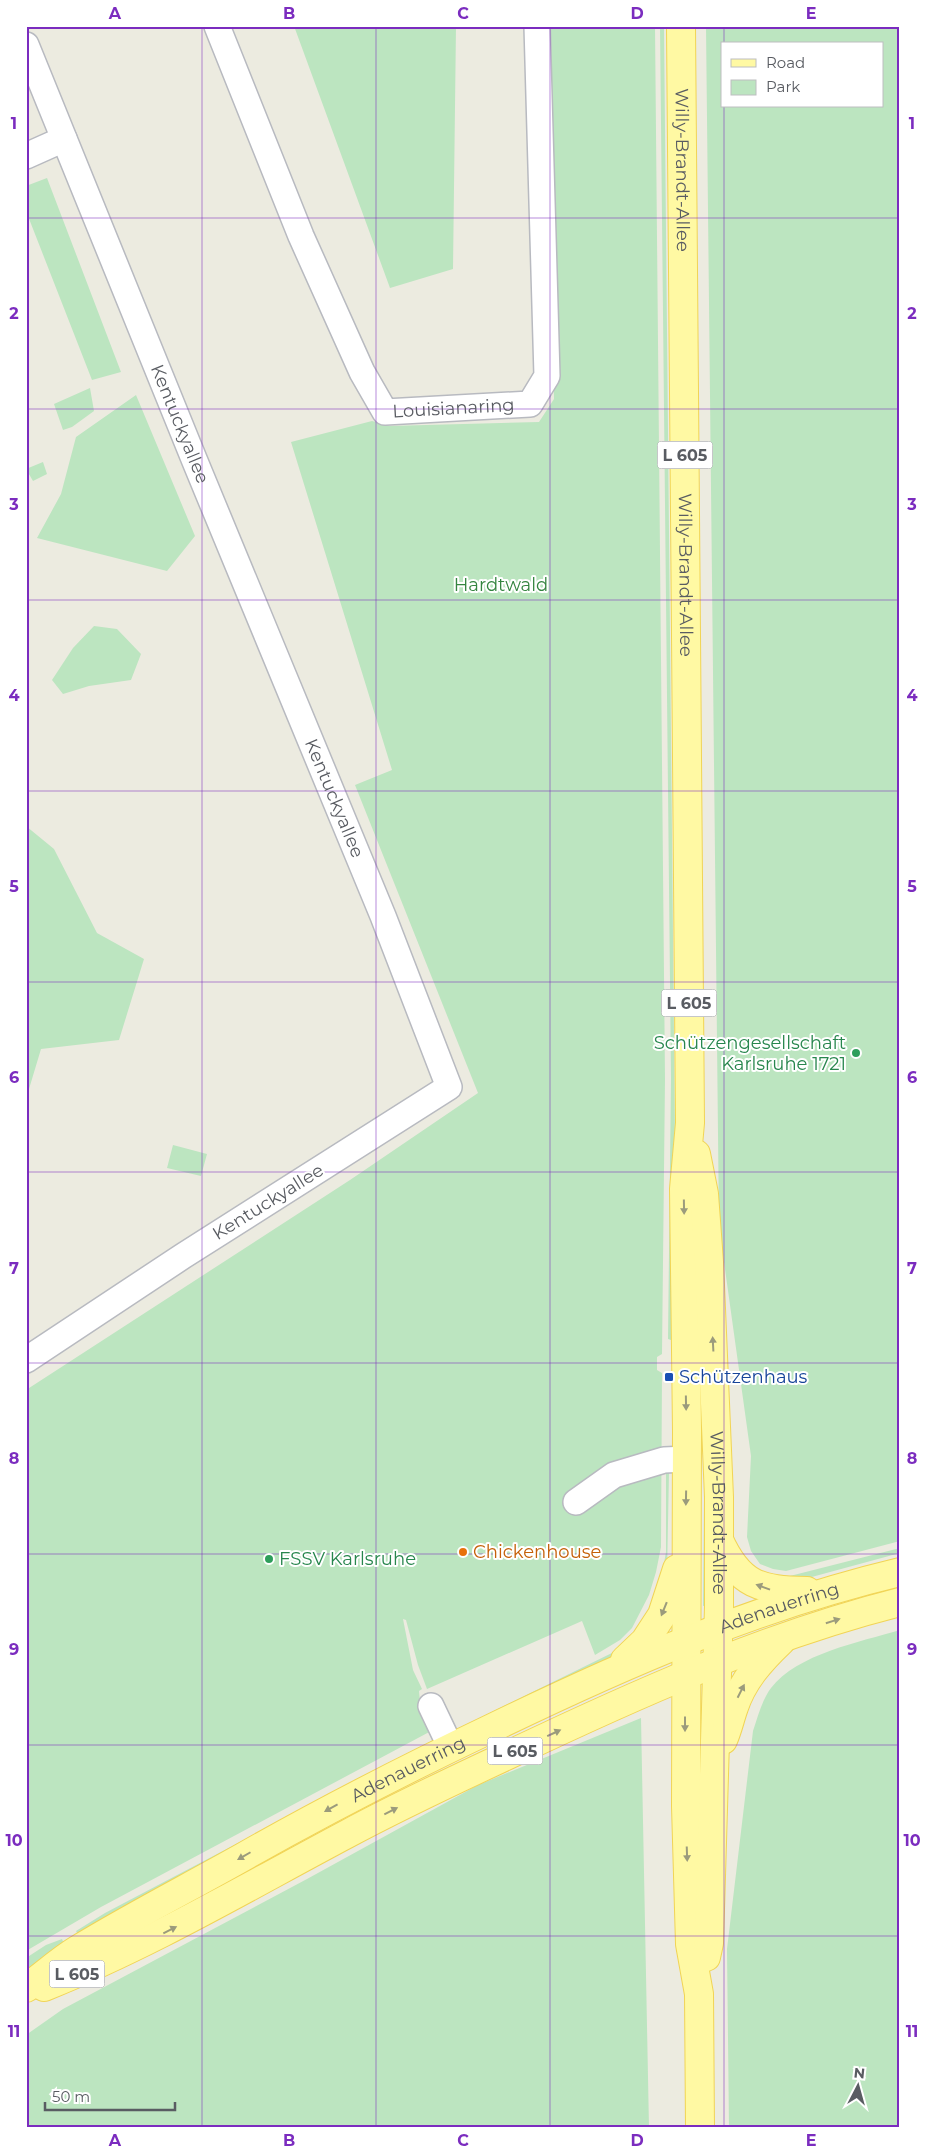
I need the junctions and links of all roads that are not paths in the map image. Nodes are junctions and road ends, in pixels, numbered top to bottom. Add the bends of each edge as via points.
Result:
1 (217, 26) edge
2 (537, 26) edge
3 (681, 26) edge
4 (26, 45) edge
5 (64, 139) junction
6 (26, 156) edge
7 (690, 1123) junction
8 (26, 1360) edge
9 (687, 1459) junction
10 (576, 1502) dead end
11 (720, 1540) junction
12 (686, 1546) junction
13 (900, 1572) edge
14 (828, 1591) junction
15 (900, 1602) edge
16 (718, 1628) junction
17 (787, 1636) junction
18 (685, 1640) junction
19 (717, 1663) junction
20 (611, 1672) junction
21 (686, 1675) junction
22 (431, 1706) dead end
23 (451, 1748) junction
24 (713, 1770) junction
25 (26, 1988) edge
26 (26, 1994) edge
27 (699, 1994) junction
28 (700, 2128) edge

1 - 2 street, Louisianaring via 301,236 362,372 386,412 530,404 547,376
3 - 7 main road, Willy-Brandt-Allee / L 605
4 - 5 street, Kentuckyallee
5 - 6 street
5 - 8 street, Kentuckyallee via 383,916 449,1087 182,1256
7 -> 9 main road, Willy-Brandt-Allee / L 605 via 684,1189
11 -> 7 main road, Willy-Brandt-Allee / L 605 via 709,1262 704,1194
9 - 10 street via 664,1460 614,1475
9 -> 12 main road, Willy-Brandt-Allee / L 605
14 -> 11 main road via 786,1592 761,1587 738,1571 728,1559
11 - 16 main road, Willy-Brandt-Allee / L 605
12 - 18 main road, Willy-Brandt-Allee / L 605
12 -> 20 main road via 660,1620 635,1651
13 - 14 main road, Adenauerring
14 - 16 main road, Adenauerring
17 -> 15 main road, Adenauerring
16 - 18 main road, Adenauerring
16 - 19 main road, Willy-Brandt-Allee / L 605
17 - 19 main road, Adenauerring
24 -> 17 main road via 744,1685 764,1658
18 - 20 main road, Adenauerring / L 605
18 - 21 main road, Willy-Brandt-Allee
19 - 21 main road, Adenauerring / L 605
19 - 24 main road, Willy-Brandt-Allee
20 - 23 main road, Adenauerring / L 605
26 -> 21 main road, Adenauerring / L 605 via 90,1969 196,1917 456,1778
21 -> 27 main road, Willy-Brandt-Allee via 690,1944
22 - 23 street
23 -> 25 main road, Adenauerring / L 605 via 344,1800 75,1951
24 - 27 main road, Willy-Brandt-Allee via 708,1943
27 - 28 main road, Willy-Brandt-Allee

